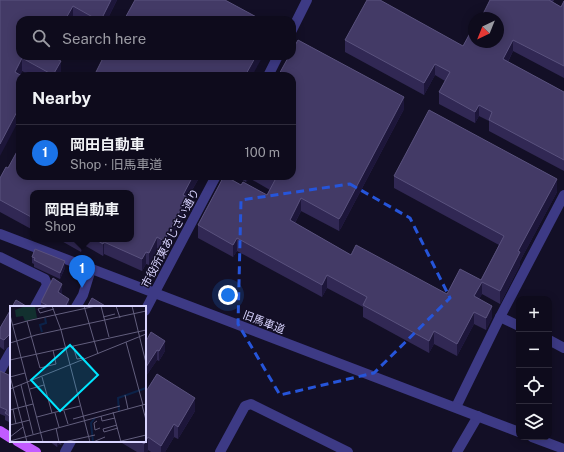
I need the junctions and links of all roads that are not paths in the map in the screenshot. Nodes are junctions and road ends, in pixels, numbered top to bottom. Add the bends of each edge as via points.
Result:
1 (307, 0) edge
2 (296, 22) edge
3 (276, 60) edge
4 (270, 72) edge
5 (214, 180) edge
6 (564, 195) edge
7 (0, 234) edge
8 (0, 257) edge
9 (91, 269) junction
10 (155, 294) junction
11 (36, 306) edge
12 (77, 306) edge
13 (146, 309) edge
14 (500, 317) junction
15 (516, 325) edge
16 (552, 342) edge
17 (564, 348) edge
18 (10, 353) edge
19 (0, 371) edge
20 (456, 407) junction
21 (478, 416) junction
22 (0, 431) edge
23 (516, 431) edge
24 (10, 437) edge
25 (540, 440) edge
26 (19, 442) edge
27 (70, 442) edge
28 (564, 449) edge
29 (36, 452) edge
30 (65, 452) edge
31 (220, 452) edge
32 (348, 452) edge
33 (457, 452) edge

1 - 2 street
3 - 4 street
5 - 10 street, 市役所東あじさい通り
6 - 14 street
7 - 9 street, 旧馬車道
8 - 11 street via 45,279 47,285
9 - 10 street, 旧馬車道
9 - 12 street
10 - 13 street, 市役所東あじさい通り
10 - 20 street, 旧馬車道
14 - 15 street
14 - 20 street
16 - 17 street
18 - 19 street
20 - 21 street, 旧馬車道
21 - 23 street, 旧馬車道
21 - 33 street
22 - 24 main road
25 - 28 street
26 - 29 main road
27 - 30 street
31 - 32 street via 245,406 250,404

